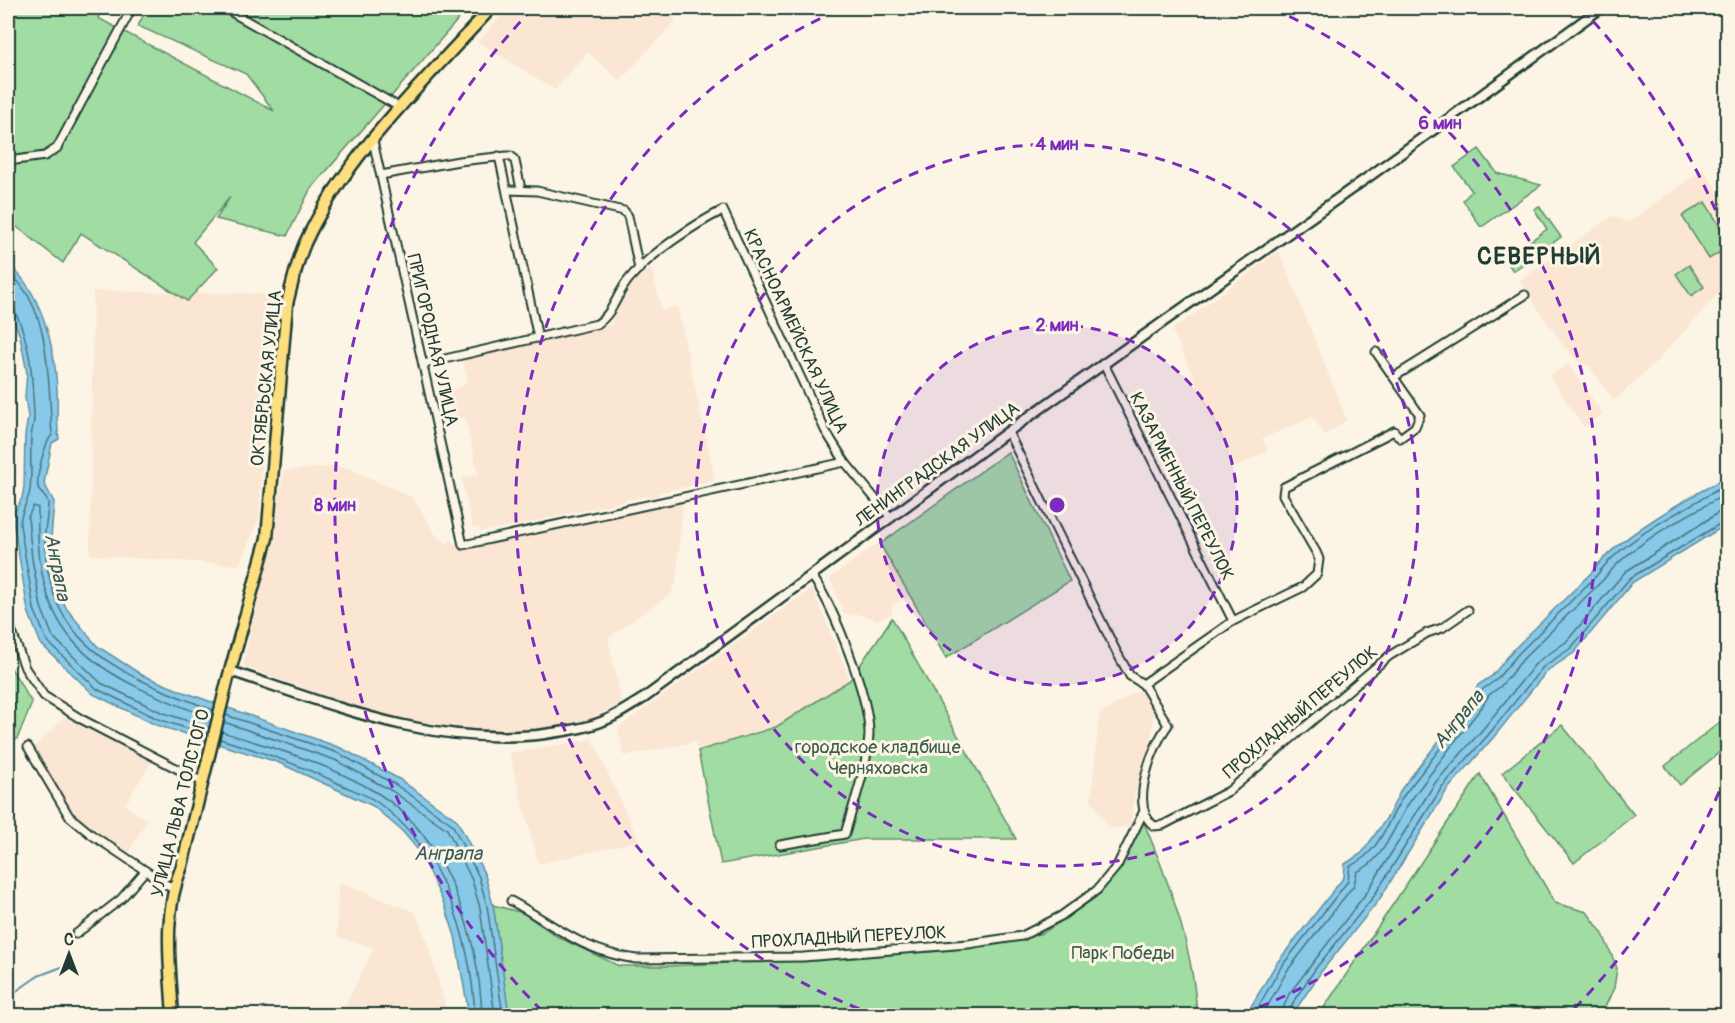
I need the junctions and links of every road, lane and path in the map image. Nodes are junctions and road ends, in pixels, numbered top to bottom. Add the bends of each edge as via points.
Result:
1 (132, 8) edge
2 (224, 8) edge
3 (491, 8) edge
4 (1601, 8) edge
5 (400, 108) junction
6 (373, 141) junction
7 (499, 156) junction
8 (8, 161) edge
9 (381, 175) junction
10 (521, 189) junction
11 (507, 190) junction
12 (639, 269) junction
13 (1525, 296) dead end
14 (538, 338) junction
15 (1376, 352) dead end
16 (423, 364) junction
17 (1104, 364) junction
18 (1394, 377) junction
19 (1008, 432) junction
20 (845, 462) junction
21 (891, 518) junction
22 (813, 576) junction
23 (1468, 610) dead end
24 (8, 621) edge
25 (1233, 621) junction
26 (230, 671) junction
27 (1143, 684) junction
28 (28, 747) dead end
29 (201, 781) junction
30 (1144, 811) junction
31 (780, 845) dead end
32 (145, 871) junction
33 (173, 889) junction
34 (511, 901) dead end
35 (76, 934) dead end
36 (173, 1016) edge

1 - 8 street via 57,148 45,156
2 - 5 street
3 - 5 main road, ОКТЯБРЬСКАЯ УЛИЦА
4 - 17 street, ЛЕНИНГРАДСКАЯ УЛИЦА
5 - 6 main road, ОКТЯБРЬСКАЯ УЛИЦА
6 - 9 street, ПРИГОРОДНАЯ УЛИЦА
6 - 26 main road, ОКТЯБРЬСКАЯ УЛИЦА via 323,210 295,272 287,304 267,538
7 - 9 street
7 - 10 street via 514,158
7 - 11 street
9 - 16 street, ПРИГОРОДНАЯ УЛИЦА
10 - 11 street
10 - 12 street via 624,211
11 - 14 street
12 - 14 street via 624,284 601,322
12 - 20 street, КРАСНОАРМЕЙСКАЯ УЛИЦА via 723,210 803,386
13 - 18 street
14 - 16 street
15 - 18 street
16 - 20 street, ПРИГОРОДНАЯ УЛИЦА via 463,545
17 - 19 street, ЛЕНИНГРАДСКАЯ УЛИЦА
17 - 25 street, КАЗАРМЕННЫЙ ПЕРЕУЛОК
18 - 25 street via 1420,415 1415,427 1400,438 1394,431 1284,487 1282,495 1316,552 1319,567 1303,587
19 - 21 street, ЛЕНИНГРАДСКАЯ УЛИЦА
19 - 27 street via 1116,651 1130,676
20 - 21 street, КРАСНОАРМЕЙСКАЯ УЛИЦА
21 - 22 street, ЛЕНИНГРАДСКАЯ УЛИЦА
22 - 26 street, ЛЕНИНГРАДСКАЯ УЛИЦА via 608,720 553,733 514,737 454,734 367,718
22 - 31 street via 865,698 869,735 845,834
23 - 30 street, ПРОХЛАДНЫЙ ПЕРЕУЛОК via 1389,656 1229,791 1163,825 1154,826
24 - 29 street via 25,668 44,696
25 - 27 street
26 - 29 main road, УЛИЦА ЛЬВА ТОЛСТОГО
27 - 30 street via 1168,724 1152,750
28 - 32 street via 69,816
29 - 33 main road, УЛИЦА ЛЬВА ТОЛСТОГО
30 - 34 street, ПРОХЛАДНЫЙ ПЕРЕУЛОК via 1117,866 1097,891 1038,930 968,944 803,957 636,958 613,955 571,939
32 - 33 street
32 - 35 street via 121,899
33 - 36 main road, УЛИЦА ЛЬВА ТОЛСТОГО via 169,918

